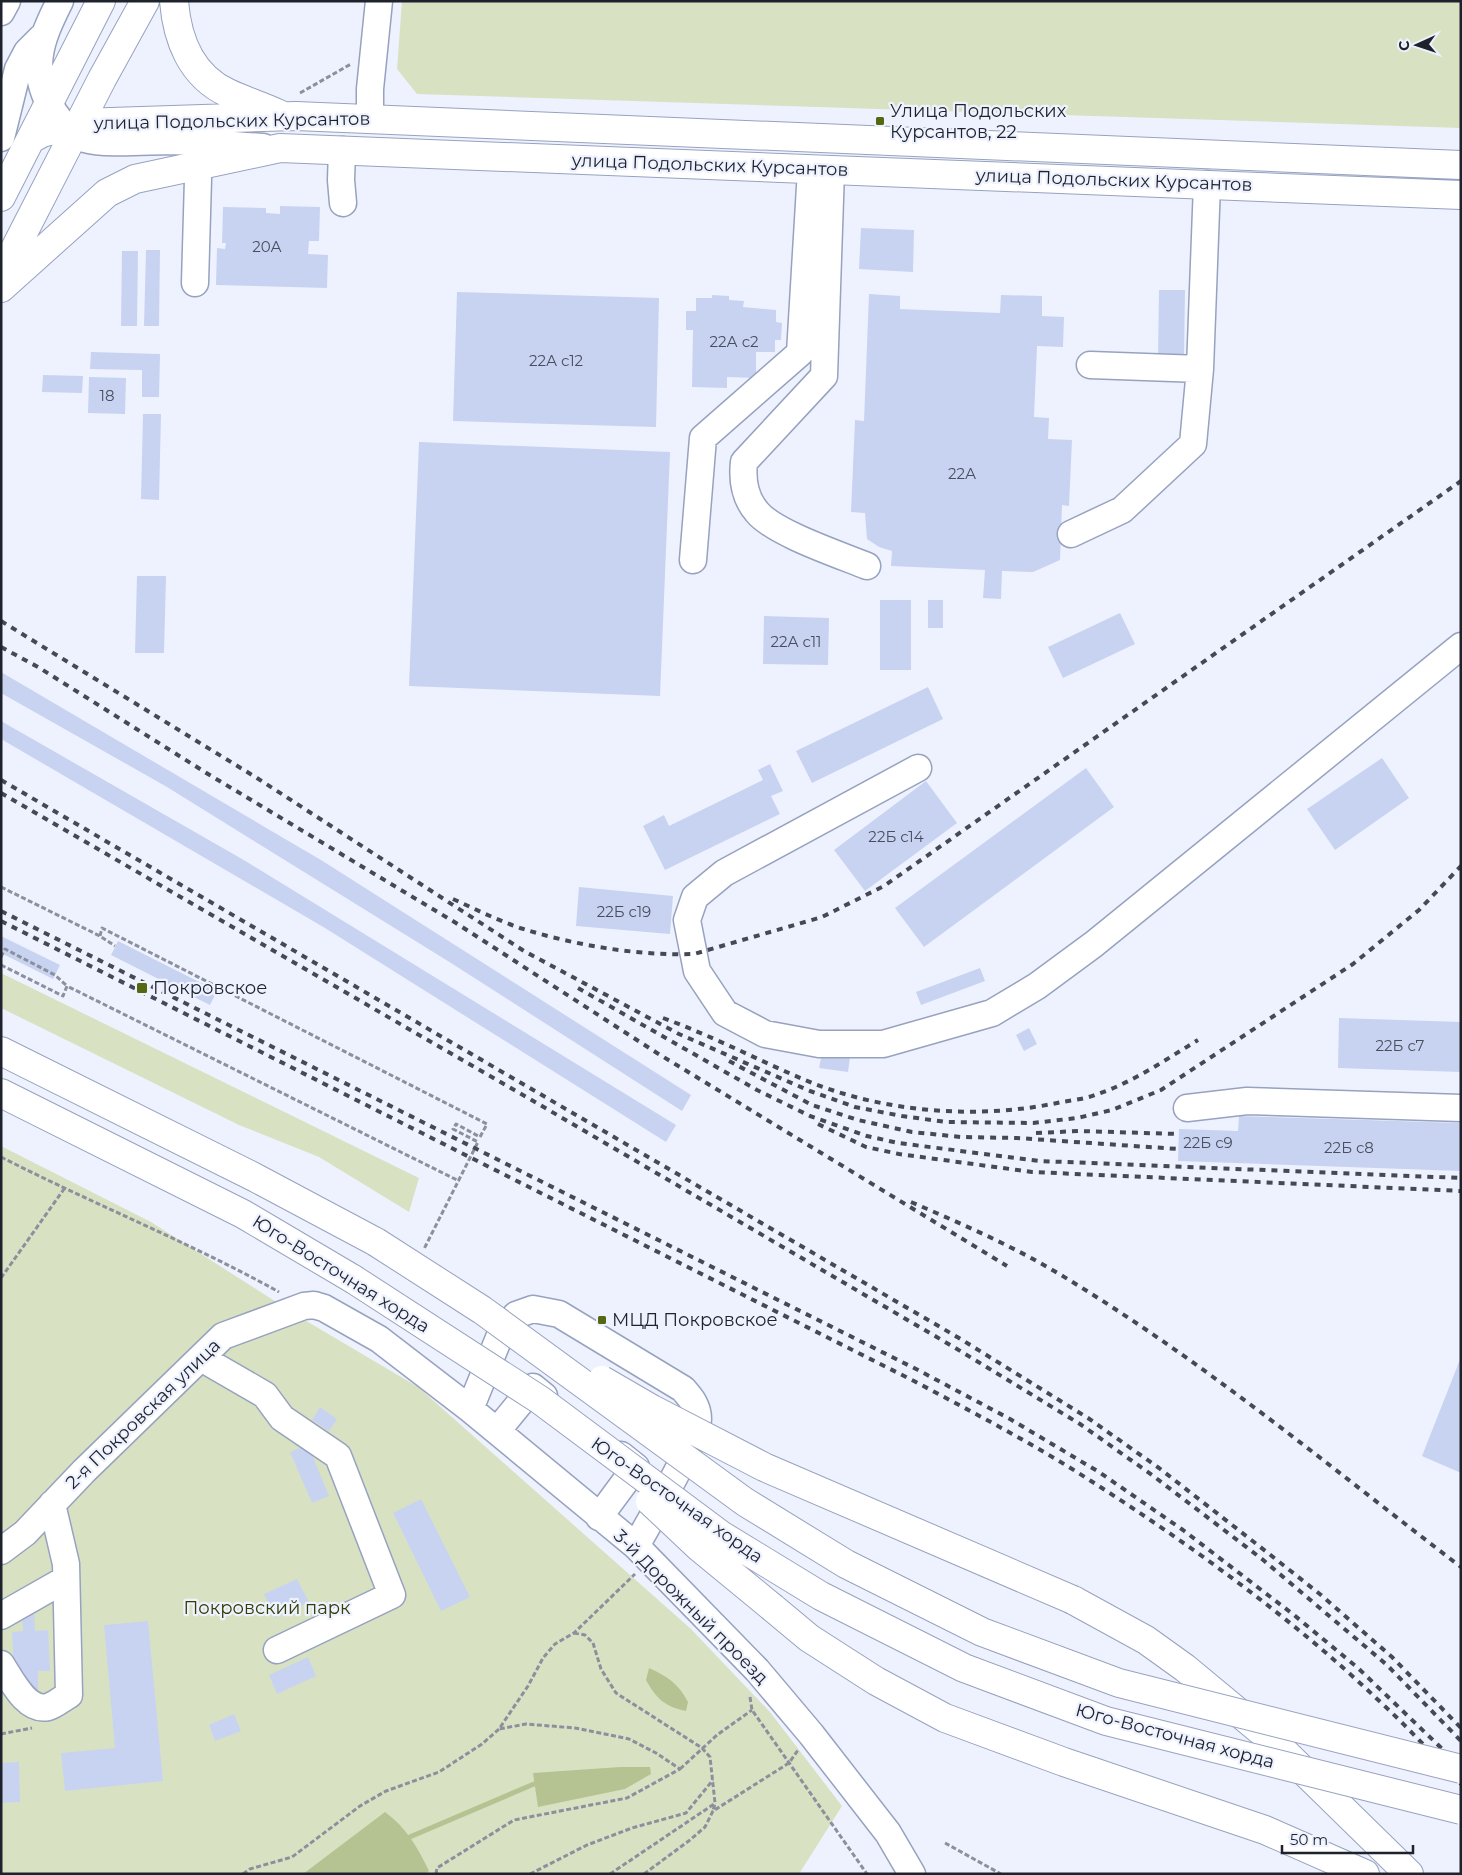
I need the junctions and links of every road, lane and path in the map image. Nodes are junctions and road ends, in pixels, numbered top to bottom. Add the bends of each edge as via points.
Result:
1 (7, 1) edge
2 (60, 1) edge
3 (101, 1) edge
4 (145, 1) edge
5 (174, 1) edge
6 (379, 1) edge
7 (1, 12) edge
8 (44, 34) junction
9 (352, 64) dead end
10 (49, 104) junction
11 (290, 106) junction
12 (370, 118) junction
13 (73, 128) junction
14 (1, 138) edge
15 (31, 139) junction
16 (280, 148) junction
17 (342, 150) junction
18 (1461, 165) edge
19 (195, 166) junction
20 (821, 170) junction
21 (1207, 184) junction
22 (1461, 195) edge
23 (1, 198) edge
24 (343, 204) dead end
25 (1, 276) edge
26 (195, 283) dead end
27 (1, 288) edge
28 (1090, 365) dead end
29 (1200, 369) junction
30 (1071, 534) dead end
31 (693, 560) dead end
32 (867, 566) dead end
33 (1461, 646) edge
34 (918, 768) dead end
35 (1, 887) edge
36 (100, 936) junction
37 (115, 946) dead end
38 (1, 957) edge
39 (1, 966) edge
40 (67, 986) junction
41 (1, 1051) edge
42 (1, 1093) edge
43 (1186, 1108) dead end
44 (1461, 1108) edge
45 (1, 1157) edge
46 (64, 1189) junction
47 (1, 1278) edge
48 (304, 1306) junction
49 (482, 1310) junction
50 (201, 1358) junction
51 (540, 1400) junction
52 (470, 1409) junction
53 (497, 1431) junction
54 (52, 1504) junction
55 (599, 1517) junction
56 (1, 1551) edge
57 (638, 1558) junction
58 (66, 1579) junction
59 (1, 1616) edge
60 (574, 1633) junction
61 (277, 1650) dead end
62 (1, 1664) edge
63 (752, 1710) dead end
64 (499, 1729) junction
65 (702, 1748) junction
66 (680, 1769) junction
67 (1461, 1769) edge
68 (713, 1779) junction
69 (715, 1803) junction
70 (1461, 1810) edge
71 (713, 1811) junction
72 (945, 1843) dead end
73 (250, 1869) junction
74 (906, 1872) edge
75 (243, 1874) edge
76 (253, 1874) edge
77 (436, 1874) edge
78 (530, 1874) edge
79 (610, 1874) edge
80 (644, 1874) edge
81 (867, 1874) edge
82 (1001, 1874) edge
83 (1365, 1874) edge
84 (1409, 1874) edge

1 - 7 street
2 - 8 street
3 - 10 main road
4 - 13 main road
5 - 11 main road via 182,46 198,70 228,93
6 - 12 street
8 - 10 street via 38,71
8 - 14 street via 18,69
9 - 11 path
10 - 13 street
10 - 15 main road
11 - 12 main road, улица Подольских Курсантов
11 - 13 main road, улица Подольских Курсантов
12 - 18 main road, улица Подольских Курсантов
13 - 15 main road, улица Подольских Курсантов
13 - 16 street via 91,140 178,141
13 - 25 main road
15 - 23 main road
16 - 17 main road, улица Подольских Курсантов
16 - 19 main road, улица Подольских Курсантов
17 - 20 main road, улица Подольских Курсантов
17 - 24 street
19 - 26 street via 198,179
19 - 27 main road, улица Подольских Курсантов via 135,179 107,193
20 - 21 main road, улица Подольских Курсантов
20 - 31 street via 800,353 703,438
20 - 32 street via 824,376 744,462 742,480 757,513 776,527
21 - 22 main road, улица Подольских Курсантов
21 - 29 street
28 - 29 street
29 - 30 street via 1193,444 1122,510
33 - 34 street via 1094,944 1037,986 992,1013 883,1044 820,1044 765,1034 725,1014 697,971 687,920 695,897 724,874
35 - 36 path
36 - 37 path
36 - 40 path via 102,928 487,1124 480,1137 456,1124 454,1129 478,1142 459,1181
38 - 40 path via 5,949 55,975
39 - 40 path via 63,996
41 - 49 main road, Юго-Восточная хорда, bridge via 254,1177 376,1242
42 - 51 main road, Юго-Восточная хорда, bridge via 243,1214 353,1279
43 - 44 street via 1247,1101
45 - 46 path
46 - 47 path
46 - 48 path via 236,1269
48 - 50 street, 2-я Покровская улица via 223,1336
48 - 52 street, 3-й Дорожный проезд via 324,1308 379,1339
49 - 67 main road, Юго-Восточная хорда, bridge via 745,1502 846,1564 982,1632 1119,1683
49 - 84 main road, bridge via 652,1408 764,1467 1073,1600 1146,1640 1273,1741
50 - 54 street, 2-я Покровская улица
50 - 61 street via 265,1395 282,1418 338,1456 392,1595
51 - 70 main road, Юго-Восточная хорда, bridge via 721,1535 821,1596 964,1668 1106,1721
51 - 83 main road, bridge via 707,1554 810,1638 876,1682 946,1718 1265,1830
52 - 53 street, 3-й Дорожный проезд
52 - 57 street via 501,1333 516,1315 533,1309 558,1314 683,1389 694,1403 698,1420
53 - 55 street, 3-й Дорожный проезд
53 - 55 street via 533,1387 636,1467
54 - 56 street, 2-я Покровская улица via 25,1533
54 - 58 street via 66,1564
55 - 57 street, 3-й Дорожный проезд
57 - 60 path
57 - 74 street, 3-й Дорожный проезд via 757,1670 888,1833
58 - 59 street
58 - 62 street via 69,1695 48,1707 37,1706 20,1692
60 - 64 path via 555,1644 543,1658
60 - 65 path via 585,1635 593,1643 601,1669 616,1693
63 - 65 path
64 - 66 path via 526,1724 575,1728 620,1737 656,1753
64 - 73 path via 439,1772 386,1790 360,1806 292,1857
65 - 66 path
65 - 68 path via 710,1757
66 - 77 path via 626,1798 514,1820 437,1868
68 - 69 path
68 - 78 path via 686,1813 587,1845
69 - 71 path
69 - 79 path
71 - 80 path via 705,1827
71 - 81 path via 789,1763
72 - 82 path
73 - 75 path
73 - 76 path

